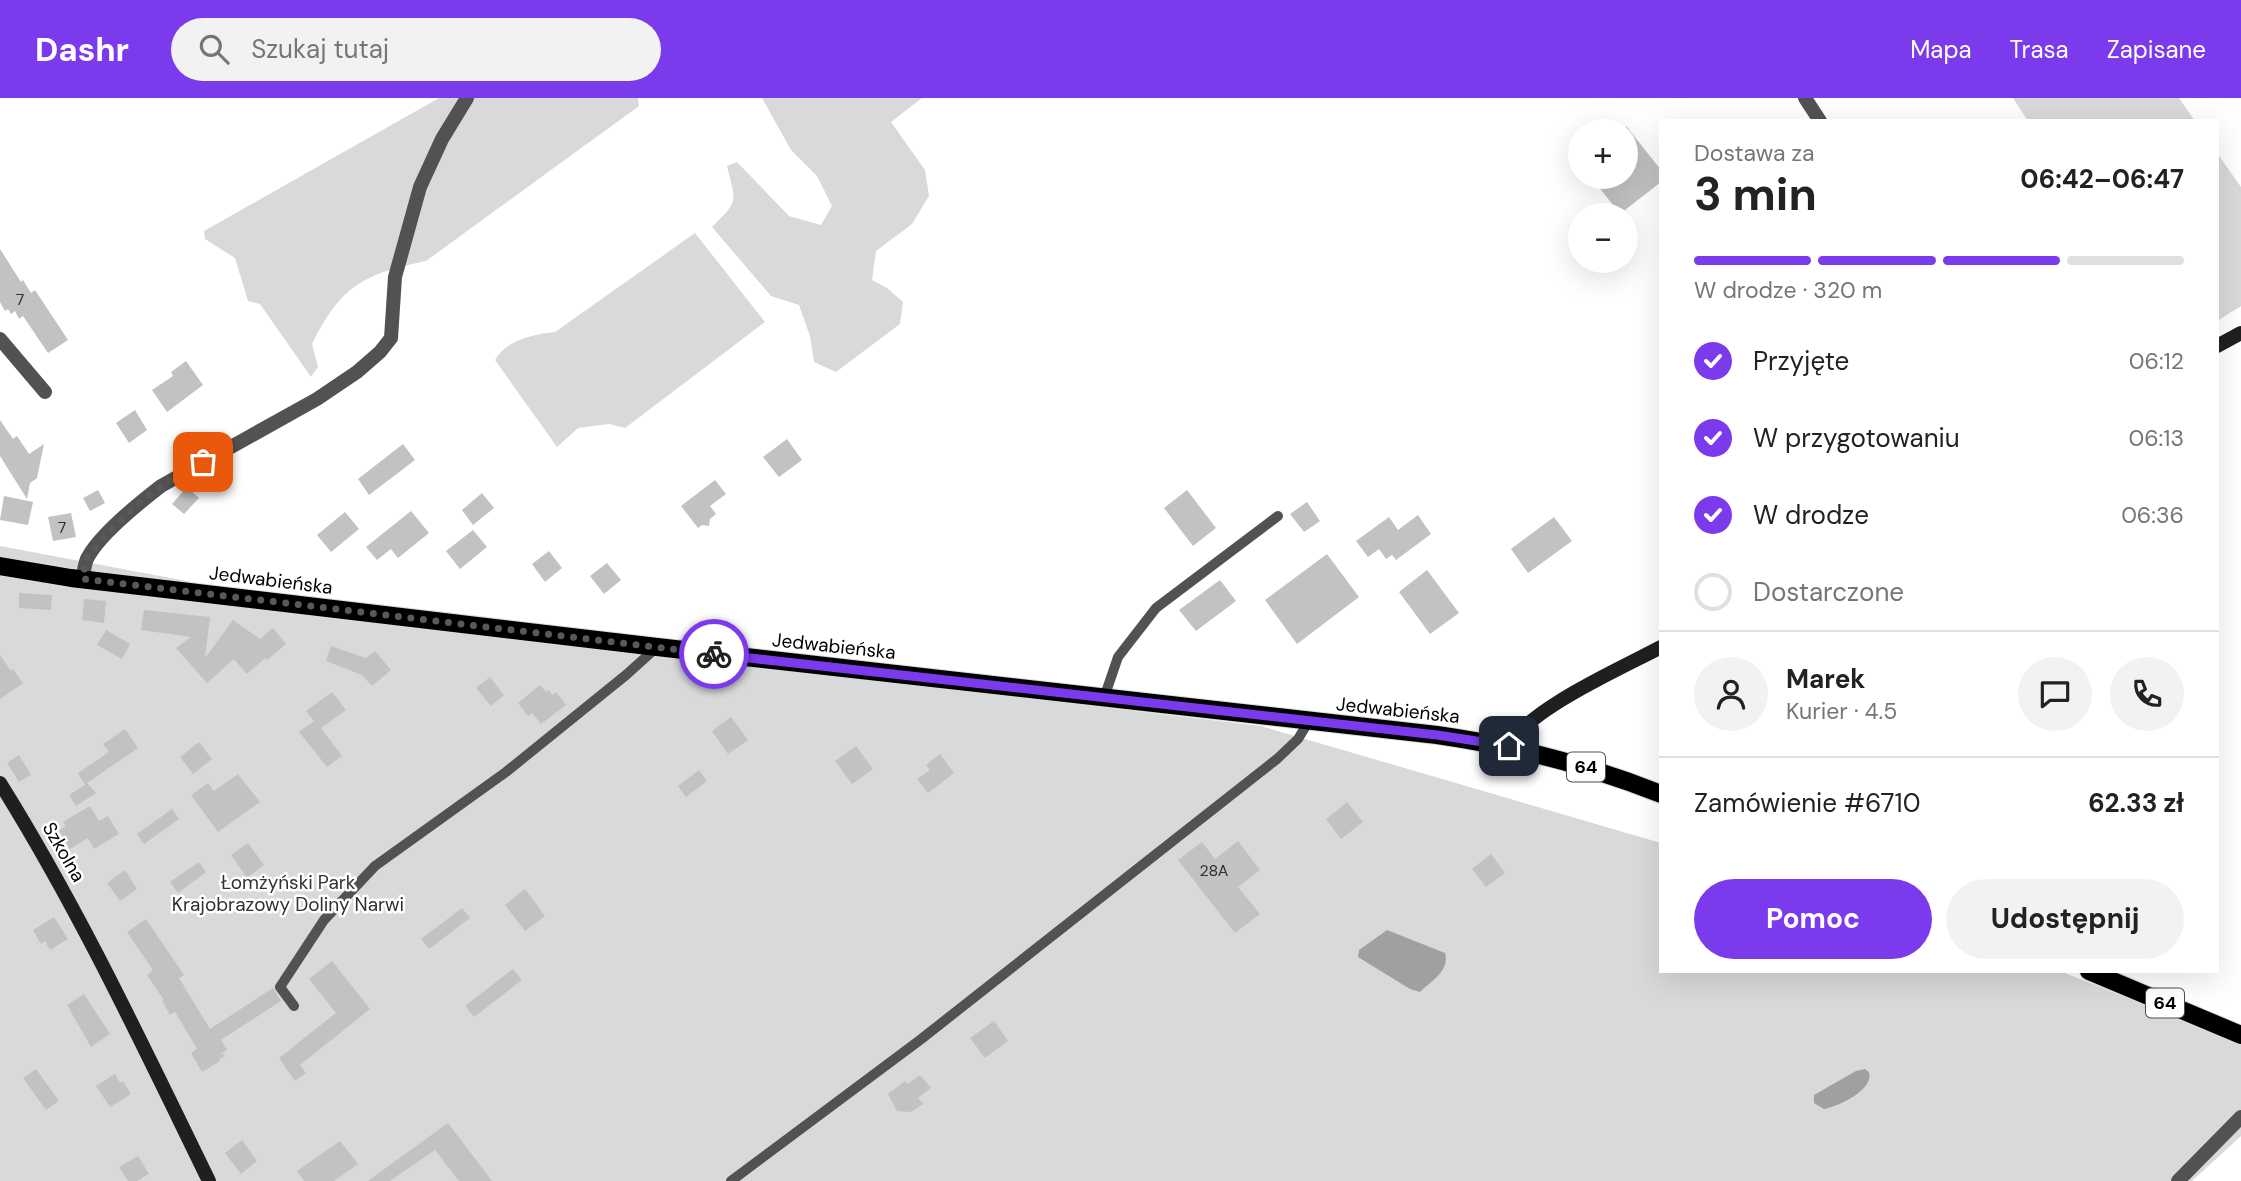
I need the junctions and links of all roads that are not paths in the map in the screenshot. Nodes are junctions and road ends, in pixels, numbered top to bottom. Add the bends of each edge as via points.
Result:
1 (467, 98) edge
2 (1805, 98) edge
3 (1819, 119) edge
4 (2241, 334) edge
5 (0, 339) edge
6 (2219, 345) edge
7 (45, 392) dead end
8 (1278, 516) dead end
9 (0, 566) edge
10 (0, 574) edge
11 (77, 579) junction
12 (657, 648) junction
13 (1659, 648) edge
14 (1104, 698) junction
15 (1309, 721) junction
16 (1509, 746) junction
17 (0, 783) edge
18 (1659, 793) edge
19 (2094, 973) edge
20 (294, 1006) dead end
21 (2241, 1035) edge
22 (2241, 1117) edge
23 (209, 1181) edge
24 (731, 1181) edge
25 (2178, 1181) edge

1 - 11 street via 420,187 395,277 391,338 380,352 317,399 161,486 86,558
2 - 3 street
4 - 6 street
5 - 7 street
8 - 14 lane via 1156,608 1118,657
9 - 11 main road, Jedwabieńska / 64
10 - 11 main road, Jedwabieńska / 64
11 - 12 main road, Jedwabieńska / 64
12 - 14 main road, Jedwabieńska / 64
12 - 20 lane via 506,772 375,866 324,920 280,987
13 - 16 street via 1554,705 1514,736
14 - 15 main road, Jedwabieńska / 64
15 - 16 main road, Jedwabieńska / 64
15 - 24 lane via 1277,759 920,1040
16 - 18 main road, 64
17 - 23 street, Szkolna via 91,940
19 - 21 main road, 64
22 - 25 street

